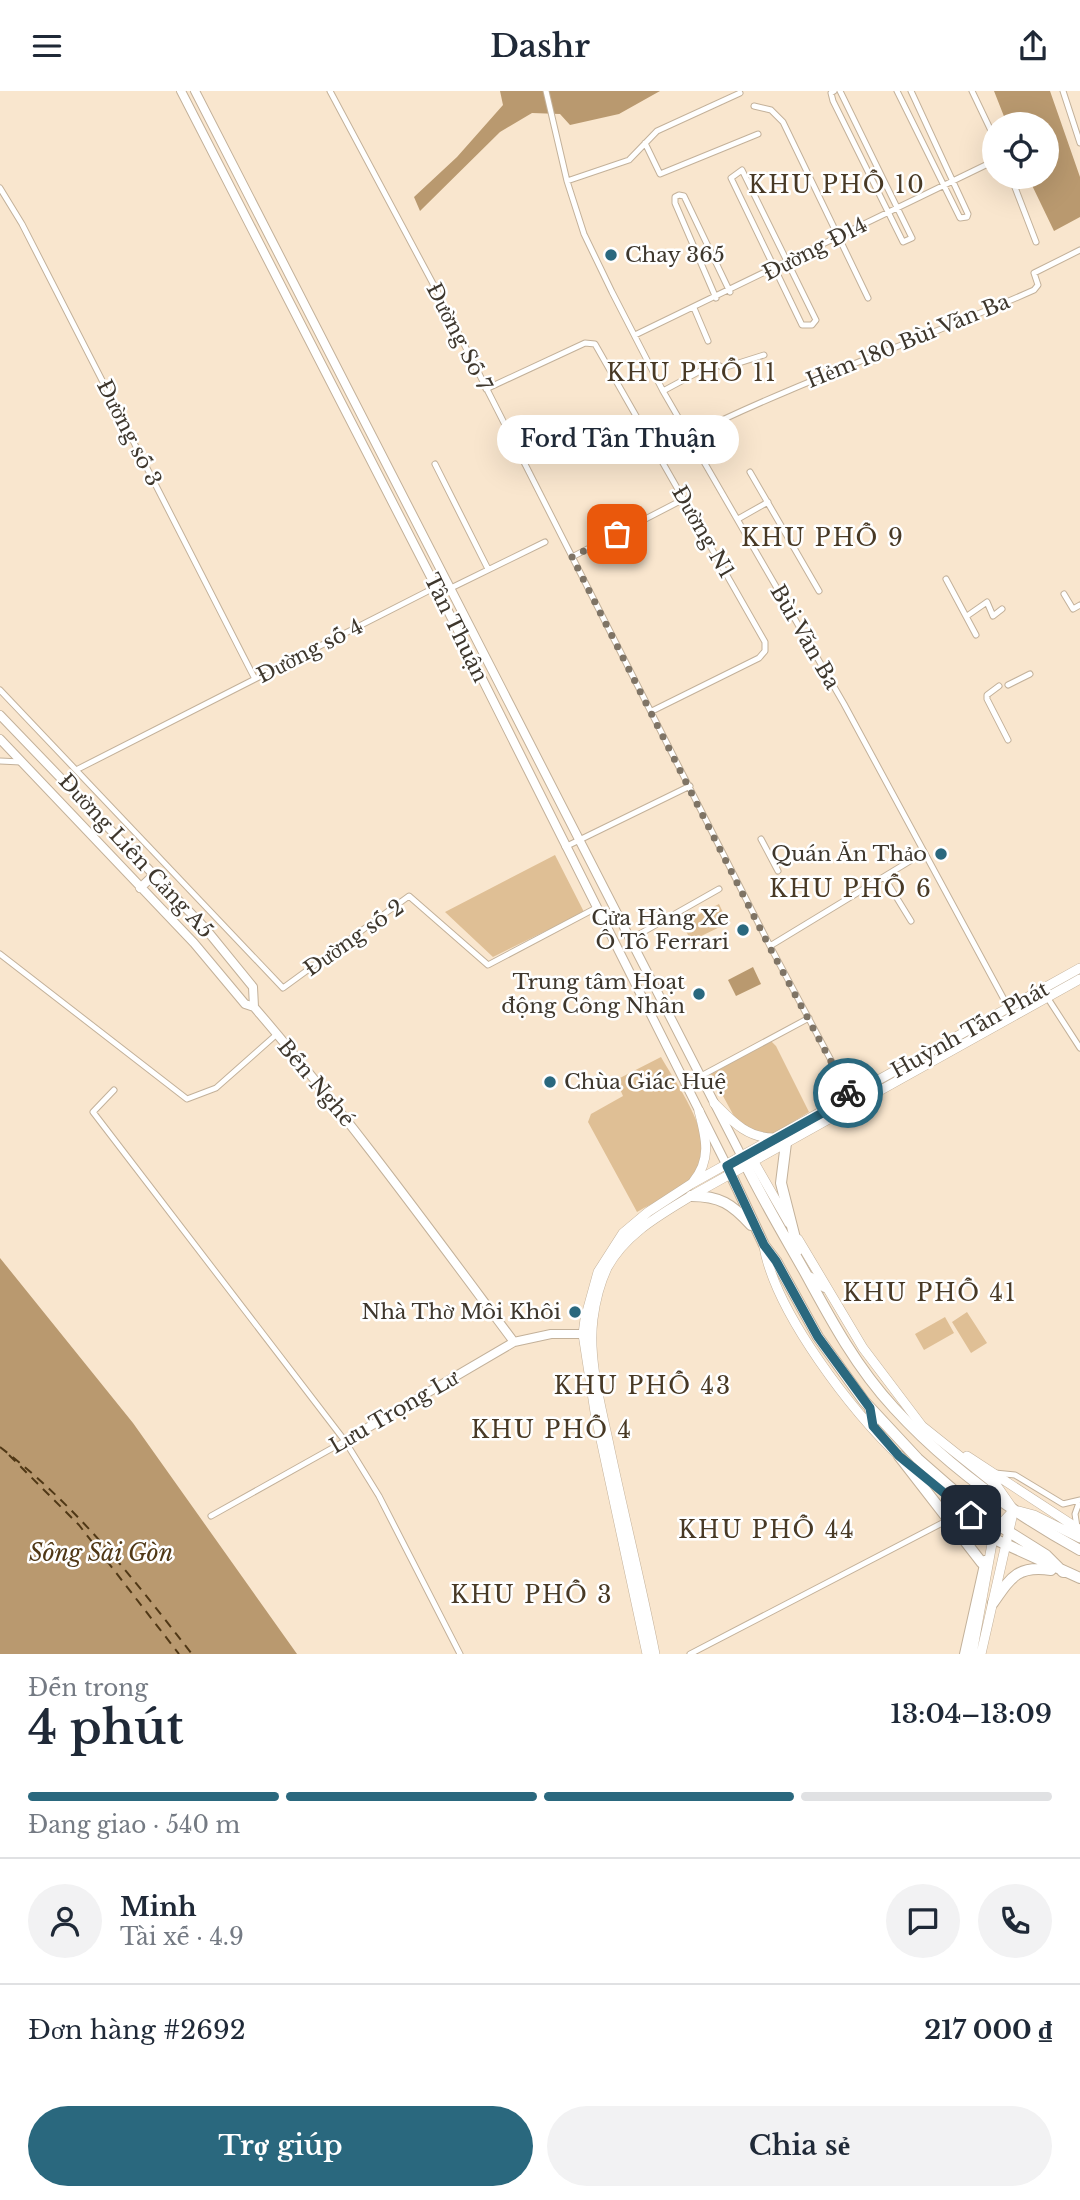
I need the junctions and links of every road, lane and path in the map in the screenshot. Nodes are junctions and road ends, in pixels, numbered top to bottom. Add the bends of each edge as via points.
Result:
1 (181, 91) edge
2 (195, 91) edge
3 (330, 91) edge
4 (546, 91) edge
5 (834, 91) edge
6 (840, 91) edge
7 (897, 91) edge
8 (911, 91) edge
9 (972, 91) edge
10 (1063, 91) edge
11 (740, 93) edge
12 (754, 106) dead end
13 (982, 112) edge
14 (1080, 116) edge
15 (1072, 118) junction
16 (758, 134) dead end
17 (645, 143) junction
18 (1080, 143) edge
19 (982, 167) edge
20 (567, 181) junction
21 (953, 181) junction
22 (945, 185) junction
23 (0, 188) edge
24 (1016, 189) edge
25 (900, 207) junction
26 (890, 212) junction
27 (840, 236) junction
28 (1036, 242) dead end
29 (1080, 250) edge
30 (788, 263) junction
31 (774, 270) junction
32 (730, 292) junction
33 (716, 298) junction
34 (868, 298) dead end
35 (694, 308) junction
36 (635, 335) junction
37 (708, 341) dead end
38 (764, 355) dead end
39 (486, 389) junction
40 (663, 391) junction
41 (689, 436) junction
42 (435, 464) dead end
43 (750, 472) dead end
44 (394, 476) junction
45 (382, 482) junction
46 (684, 499) junction
47 (768, 502) junction
48 (738, 519) junction
49 (545, 542) dead end
50 (572, 557) junction
51 (488, 569) junction
52 (946, 579) dead end
53 (436, 587) junction
54 (452, 588) junction
55 (819, 591) dead end
56 (1065, 594) dead end
57 (1080, 605) edge
58 (1002, 609) dead end
59 (967, 616) junction
60 (976, 635) dead end
61 (1030, 674) dead end
62 (255, 679) junction
63 (1008, 685) dead end
64 (999, 687) dead end
65 (0, 690) edge
66 (652, 711) junction
67 (0, 715) edge
68 (0, 739) edge
69 (1009, 740) dead end
70 (0, 761) edge
71 (23, 763) junction
72 (78, 769) junction
73 (68, 782) junction
74 (690, 786) junction
75 (55, 795) junction
76 (761, 839) dead end
77 (577, 840) junction
78 (565, 847) junction
79 (923, 853) junction
80 (778, 871) dead end
81 (155, 874) junction
82 (884, 877) junction
83 (140, 888) junction
84 (719, 889) dead end
85 (604, 890) junction
86 (591, 897) junction
87 (596, 908) junction
88 (911, 921) dead end
89 (629, 940) junction
90 (769, 946) junction
91 (0, 954) edge
92 (1080, 968) edge
93 (1080, 979) edge
94 (1048, 997) junction
95 (254, 1007) junction
96 (1011, 1012) junction
97 (809, 1018) junction
98 (277, 1034) junction
99 (1080, 1048) edge
100 (700, 1076) junction
101 (686, 1084) junction
102 (114, 1090) dead end
103 (853, 1102) junction
104 (714, 1103) junction
105 (699, 1111) junction
106 (780, 1141) junction
107 (747, 1162) junction
108 (729, 1170) junction
109 (691, 1190) junction
110 (789, 1224) junction
111 (758, 1233) junction
112 (764, 1245) junction
113 (806, 1275) junction
114 (825, 1287) junction
115 (588, 1335) junction
116 (514, 1342) junction
117 (870, 1408) junction
118 (905, 1419) junction
119 (873, 1426) junction
120 (922, 1426) junction
121 (345, 1441) junction
122 (899, 1456) junction
123 (961, 1456) junction
124 (918, 1459) junction
125 (963, 1472) junction
126 (995, 1473) junction
127 (984, 1475) junction
128 (987, 1491) junction
129 (1080, 1500) edge
130 (1013, 1511) junction
131 (982, 1515) junction
132 (211, 1516) dead end
133 (950, 1519) junction
134 (1004, 1529) junction
135 (1079, 1532) edge
136 (993, 1538) junction
137 (1005, 1545) junction
138 (1080, 1550) edge
139 (986, 1559) junction
140 (1063, 1572) junction
141 (1080, 1578) edge
142 (993, 1603) junction
143 (651, 1651) edge
144 (460, 1654) edge
145 (691, 1654) edge
146 (964, 1654) edge
147 (972, 1654) edge
148 (981, 1654) edge

1 - 45 street, Tân Thuận
2 - 44 street, Tân Thuận
3 - 39 street, Đường Số 7
4 - 20 street, Bùi Văn Ba
5 - 26 street via 833,101
6 - 25 street
7 - 22 street
8 - 21 street
9 - 13 street
10 - 15 street
11 - 17 street via 657,131
12 - 27 street via 771,110 783,123
14 - 15 street
15 - 18 street
16 - 17 street via 660,174
17 - 20 street via 629,160
19 - 21 street, Đường Đ14
20 - 36 street, Bùi Văn Ba via 584,234
21 - 22 street, Đường Đ14
21 - 22 street via 967,217 960,218
22 - 25 street, Đường Đ14
23 - 62 street, Đường số 3
24 - 28 street
25 - 26 street, Đường Đ14
25 - 26 street via 909,240 903,242
26 - 27 street, Đường Đ14
27 - 30 street, Đường Đ14
27 - 34 street
29 - 41 street, Hẻm 180 Bùi Văn Ba via 1033,274 1038,285 1034,290 747,407
30 - 31 street, Đường Đ14
30 - 31 street via 816,320 812,325 802,325
30 - 31 street via 742,170 736,172 731,178
31 - 32 street, Đường Đ14
32 - 33 street, Đường Đ14
32 - 33 street via 684,196 679,195 675,203
33 - 35 street, Đường Đ14
35 - 36 street, Đường Đ14
35 - 37 street
36 - 40 street, Bùi Văn Ba
38 - 40 street via 723,368 715,363
39 - 46 street, Đường N1 via 592,342
39 - 50 street, Đường Số 7
40 - 41 street, Bùi Văn Ba
41 - 48 street, Bùi Văn Ba
42 - 51 street
43 - 47 street
44 - 45 street
44 - 54 street, Tân Thuận
45 - 53 street, Tân Thuận
46 - 50 street
46 - 66 street, Đường N1 via 765,642 765,651
47 - 48 street
47 - 55 street
48 - 79 street, Bùi Văn Ba
49 - 51 street
50 - 66 street, Đường Số 7
51 - 54 street
52 - 59 street
53 - 54 street
53 - 62 street, Đường số 4
53 - 78 street, Tân Thuận
54 - 77 street, Tân Thuận
56 - 57 street via 1073,609
58 - 59 street via 993,616 987,602
59 - 60 street
61 - 63 street
62 - 72 street, Đường số 4
64 - 69 street via 987,699
65 - 72 street
66 - 74 street, Đường Số 7
67 - 73 street, Đường Liên Cảng A5
68 - 71 street, Đường Liên Cảng A5
70 - 71 street
71 - 75 street, Đường Liên Cảng A5
72 - 87 street, Đường số 2 via 284,988 409,897 488,965
73 - 75 street
73 - 81 street, Đường Liên Cảng A5
74 - 77 street
74 - 90 street, Đường Số 7
75 - 83 street, Đường Liên Cảng A5
76 - 80 street
77 - 78 street
77 - 85 street, Tân Thuận
78 - 86 street, Tân Thuận
79 - 82 street
79 - 96 street, Bùi Văn Ba
81 - 83 street
81 - 95 street, Đường Liên Cảng A5 via 253,987
82 - 88 street
82 - 90 street
83 - 95 street, Đường Liên Cảng A5 via 245,1004
84 - 89 street
85 - 86 street
85 - 89 street, Tân Thuận
86 - 87 street, Tân Thuận
87 - 101 street, Tân Thuận
89 - 100 street, Tân Thuận
90 - 97 street, Đường Số 7
91 - 98 street, Bến Nghé via 187,1099 215,1087
92 - 96 main road, Huỳnh Tấn Phát
93 - 94 main road, Huỳnh Tấn Phát
94 - 96 main road, Huỳnh Tấn Phát
94 - 99 street
95 - 98 street, Đường Liên Cảng A5
96 - 103 main road, Huỳnh Tấn Phát
97 - 100 street
97 - 103 street, Đường Số 7
98 - 116 street, Bến Nghé via 391,1176
100 - 101 street
100 - 104 street, Tân Thuận
101 - 105 street, Tân Thuận
102 - 121 street via 93,1112
103 - 106 main road, Huỳnh Tấn Phát
104 - 106 main road via 747,1133
104 - 107 street, Tân Thuận
105 - 108 street, Tân Thuận
105 - 109 main road via 707,1156
106 - 107 main road, Huỳnh Tấn Phát
106 - 110 highway via 781,1183
107 - 108 main road, Huỳnh Tấn Phát
107 - 110 main road
107 - 113 highway
108 - 109 main road, Huỳnh Tấn Phát
108 - 111 highway
109 - 111 highway via 733,1205
109 - 115 main road, Huỳnh Tấn Phát via 615,1255 600,1288
110 - 113 highway
110 - 114 main road
111 - 112 highway
112 - 117 highway via 818,1337
112 - 119 main road via 768,1266 808,1342
113 - 114 highway
113 - 118 highway via 845,1345
114 - 120 main road via 863,1348
115 - 116 street, Lưu Trọng Lư via 551,1334
115 - 143 main road, Huỳnh Tấn Phát
116 - 121 street, Lưu Trọng Lư
117 - 119 highway
117 - 124 highway
118 - 120 highway
118 - 125 highway
119 - 122 main road
120 - 123 main road
121 - 132 street, Lưu Trọng Lư
121 - 144 street via 379,1496
122 - 124 highway
122 - 131 main road via 971,1515
122 - 133 highway
123 - 125 main road
123 - 126 main road via 970,1456
123 - 127 main road
124 - 131 highway
125 - 128 highway
126 - 127 street
126 - 129 street via 1015,1475 1063,1504
126 - 135 main road
127 - 130 main road via 1004,1493
128 - 130 highway
128 - 131 main road via 992,1503
129 - 135 street via 1075,1514
130 - 134 main road
130 - 135 main road
130 - 138 highway
131 - 134 highway
133 - 136 highway
133 - 139 highway
133 - 145 street
134 - 136 main road
134 - 137 main road
134 - 140 highway via 1046,1555
136 - 137 highway
136 - 139 main road
137 - 140 highway
137 - 142 main road
139 - 146 street
139 - 147 main road via 990,1565
140 - 141 highway
140 - 142 highway via 1022,1570
142 - 148 main road

